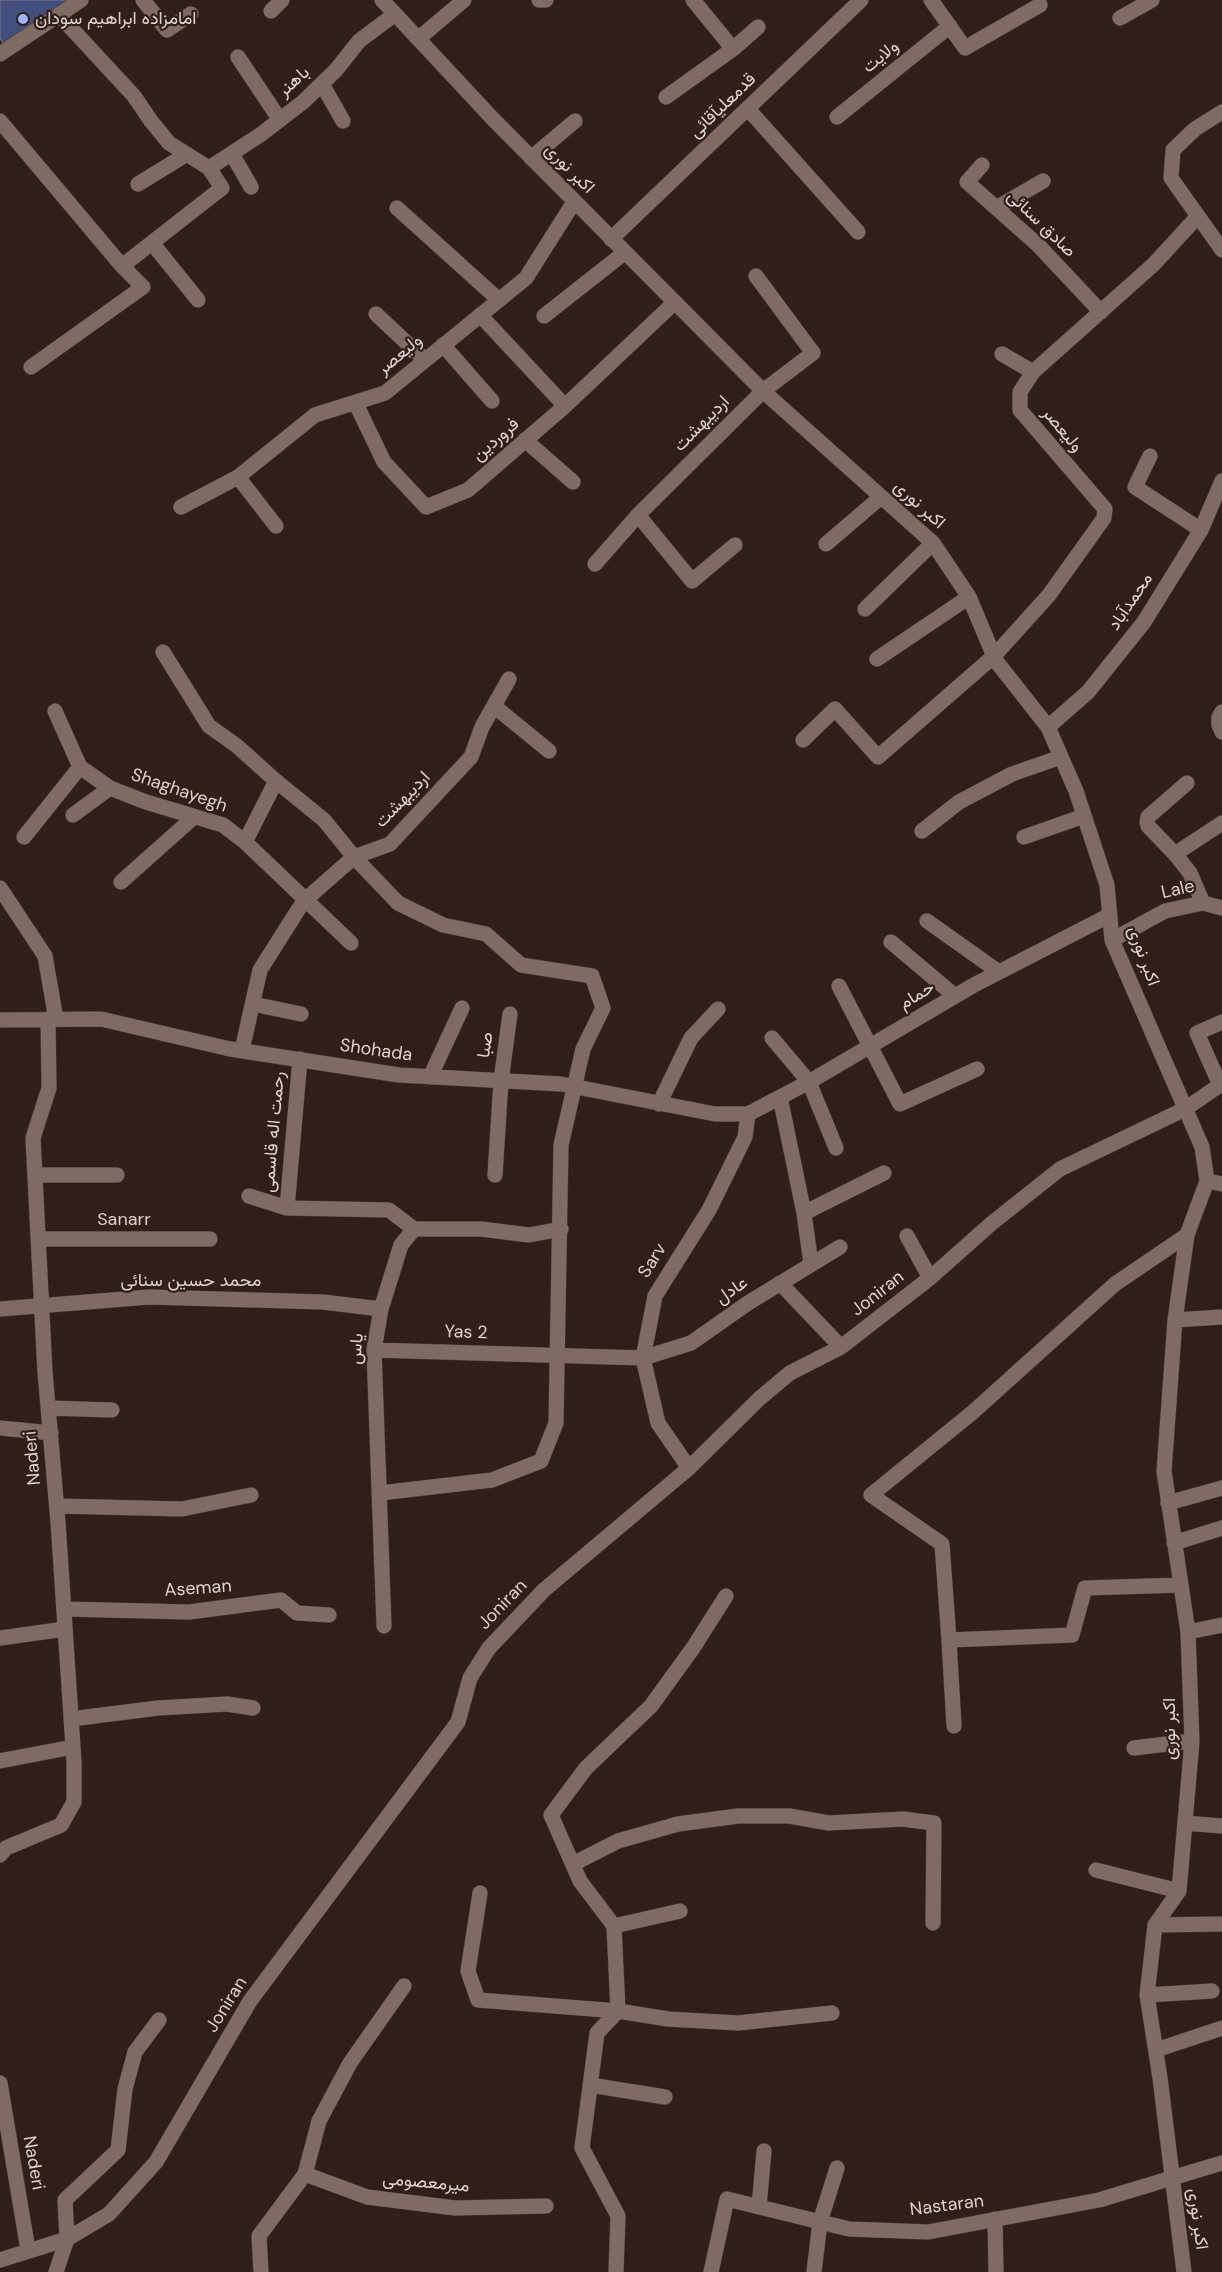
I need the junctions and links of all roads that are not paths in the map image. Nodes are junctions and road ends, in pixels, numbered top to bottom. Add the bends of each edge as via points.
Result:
1 (81, 0) edge
2 (143, 0) edge
3 (282, 0) edge
4 (382, 0) edge
5 (464, 0) edge
6 (539, 0) edge
7 (546, 0) edge
8 (693, 0) edge
9 (861, 0) edge
10 (931, 0) edge
11 (1152, 0) edge
12 (1040, 5) dead end
13 (271, 11) dead end
14 (190, 14) dead end
15 (395, 14) junction
16 (58, 15) junction
17 (1120, 18) dead end
18 (950, 26) junction
19 (758, 27) dead end
20 (418, 39) junction
21 (733, 49) junction
22 (0, 54) edge
23 (238, 57) dead end
24 (322, 84) junction
25 (666, 97) dead end
26 (748, 109) junction
27 (1222, 112) edge
28 (837, 117) dead end
29 (280, 120) junction
30 (343, 121) dead end
31 (0, 122) edge
32 (575, 122) dead end
33 (187, 154) junction
34 (232, 154) junction
35 (531, 158) junction
36 (982, 165) dead end
37 (209, 168) junction
38 (1043, 181) dead end
39 (138, 184) dead end
40 (251, 187) dead end
41 (573, 202) junction
42 (998, 207) junction
43 (397, 208) dead end
44 (1198, 216) junction
45 (858, 232) dead end
46 (611, 239) junction
47 (152, 243) junction
48 (1221, 245) edge
49 (624, 253) junction
50 (122, 266) junction
51 (756, 276) dead end
52 (198, 300) dead end
53 (499, 300) junction
54 (675, 302) junction
55 (1101, 312) junction
56 (376, 314) dead end
57 (480, 315) junction
58 (544, 316) dead end
59 (444, 345) junction
60 (1002, 354) dead end
61 (425, 360) junction
62 (31, 367) dead end
63 (1033, 372) junction
64 (764, 391) junction
65 (492, 401) dead end
66 (356, 404) junction
67 (566, 406) junction
68 (525, 440) junction
69 (1150, 456) dead end
70 (238, 477) junction
71 (1222, 481) edge
72 (573, 482) dead end
73 (881, 496) junction
74 (182, 507) dead end
75 (638, 514) junction
76 (276, 526) dead end
77 (1201, 530) junction
78 (933, 543) junction
79 (826, 544) dead end
80 (735, 545) dead end
81 (595, 564) dead end
82 (969, 597) junction
83 (865, 609) dead end
84 (163, 652) dead end
85 (994, 656) junction
86 (877, 659) dead end
87 (509, 679) dead end
88 (494, 706) junction
89 (55, 711) dead end
90 (1222, 712) edge
91 (1048, 727) junction
92 (1222, 732) edge
93 (803, 740) dead end
94 (549, 751) dead end
95 (1061, 757) junction
96 (80, 767) junction
97 (276, 781) junction
98 (1187, 783) dead end
99 (110, 788) junction
100 (74, 815) dead end
101 (1084, 816) junction
102 (194, 817) junction
103 (1222, 823) edge
104 (922, 831) dead end
105 (24, 837) dead end
106 (1024, 837) dead end
107 (245, 842) junction
108 (1175, 854) junction
109 (354, 857) junction
110 (121, 882) dead end
111 (0, 888) edge
112 (305, 900) junction
113 (1203, 903) junction
114 (1222, 908) edge
115 (1110, 915) junction
116 (927, 921) dead end
117 (1112, 940) junction
118 (891, 942) dead end
119 (351, 943) dead end
120 (999, 972) junction
121 (839, 986) dead end
122 (955, 996) junction
123 (253, 1004) junction
124 (462, 1008) dead end
125 (718, 1010) dead end
126 (301, 1014) dead end
127 (510, 1014) dead end
128 (52, 1019) junction
129 (0, 1020) edge
130 (1222, 1022) edge
131 (772, 1038) dead end
132 (871, 1046) junction
133 (242, 1050) junction
134 (300, 1059) junction
135 (977, 1069) dead end
136 (430, 1077) junction
137 (501, 1081) junction
138 (810, 1082) junction
139 (574, 1087) junction
140 (780, 1097) junction
141 (659, 1104) junction
142 (1185, 1109) junction
143 (748, 1114) junction
144 (836, 1148) dead end
145 (884, 1173) dead end
146 (35, 1175) junction
147 (117, 1175) dead end
148 (495, 1175) dead end
149 (1214, 1182) edge
150 (249, 1196) dead end
151 (287, 1208) junction
152 (804, 1213) junction
153 (561, 1229) junction
154 (414, 1230) junction
155 (1187, 1235) junction
156 (907, 1236) dead end
157 (39, 1239) junction
158 (210, 1239) dead end
159 (840, 1247) dead end
160 (811, 1264) junction
161 (930, 1278) junction
162 (780, 1283) junction
163 (42, 1304) junction
164 (0, 1309) edge
165 (381, 1309) junction
166 (1222, 1317) edge
167 (1175, 1320) junction
168 (842, 1347) junction
169 (374, 1350) junction
170 (558, 1355) junction
171 (643, 1358) junction
172 (48, 1408) junction
173 (112, 1410) dead end
174 (0, 1428) edge
175 (51, 1433) junction
176 (689, 1468) junction
177 (1222, 1488) edge
178 (380, 1493) junction
179 (251, 1495) dead end
180 (1168, 1503) junction
181 (57, 1506) junction
182 (1222, 1528) edge
183 (1174, 1543) junction
184 (1181, 1585) junction
185 (726, 1596) dead end
186 (64, 1609) junction
187 (329, 1615) dead end
188 (384, 1626) dead end
189 (1222, 1626) edge
190 (65, 1629) junction
191 (1188, 1632) junction
192 (0, 1638) edge
193 (949, 1640) junction
194 (253, 1707) dead end
195 (71, 1719) junction
196 (954, 1726) dead end
197 (1192, 1742) junction
198 (73, 1747) junction
199 (1134, 1748) dead end
200 (0, 1761) edge
201 (1185, 1823) junction
202 (1222, 1826) edge
203 (0, 1855) edge
204 (573, 1864) junction
205 (1096, 1870) dead end
206 (1179, 1891) junction
207 (480, 1893) dead end
208 (680, 1911) dead end
209 (933, 1923) dead end
210 (1155, 1924) junction
211 (1222, 1924) edge
212 (614, 1926) junction
213 (404, 1986) dead end
214 (1212, 1990) dead end
215 (1147, 1995) junction
216 (618, 2011) junction
217 (832, 2013) dead end
218 (159, 2020) dead end
219 (1222, 2028) edge
220 (1156, 2050) junction
221 (0, 2083) edge
222 (590, 2085) junction
223 (665, 2097) dead end
224 (5, 2149) edge
225 (765, 2151) dead end
226 (1222, 2163) edge
227 (837, 2168) dead end
228 (305, 2174) junction
229 (1171, 2178) junction
230 (546, 2206) dead end
231 (759, 2207) junction
232 (995, 2219) junction
233 (820, 2222) junction
234 (67, 2239) junction
235 (28, 2250) junction
236 (0, 2260) edge
237 (57, 2272) edge
238 (261, 2272) edge
239 (616, 2272) edge
240 (711, 2272) edge
241 (814, 2272) edge
242 (996, 2272) edge
243 (1184, 2272) edge

1 - 16 street
2 - 14 street via 167,30
3 - 13 street
4 - 15 street, اکبر نوری
5 - 20 street
6 - 7 street
8 - 21 street
9 - 26 street, قدمعلیآقائی
10 - 18 street
11 - 17 street
12 - 18 street via 965,48
15 - 20 street, اکبر نوری
15 - 24 street, باهنر via 359,41
16 - 22 street
16 - 33 street via 135,96 169,142
18 - 28 street, ولایت
19 - 21 street
20 - 35 street, اکبر نوری
21 - 25 street
23 - 29 street
24 - 29 street, باهنر
24 - 30 street
26 - 45 street
26 - 46 street, قدمعلیآقائی
27 - 44 street via 1173,150 1171,178
29 - 34 street, باهنر
31 - 50 street
32 - 35 street
33 - 37 street
33 - 39 street
34 - 37 street, باهنر
34 - 40 street
35 - 41 street, اکبر نوری
36 - 42 street, صادق سنائی via 967,182
37 - 47 street via 222,188
38 - 42 street
41 - 46 street, اکبر نوری
41 - 53 street, ولیعصر via 526,278
42 - 55 street, صادق سنائی
43 - 53 street
44 - 48 street
44 - 55 street, ولیعصر via 1154,264
46 - 49 street, اکبر نوری
47 - 50 street
47 - 52 street
49 - 54 street, اکبر نوری
49 - 58 street
50 - 62 street via 143,287
51 - 64 street, اردیبهشت via 813,353
53 - 57 street, ولیعصر
54 - 64 street, اکبر نوری
54 - 67 street, فروردین
55 - 63 street, ولیعصر
56 - 61 street
57 - 59 street, ولیعصر
57 - 67 street
59 - 61 street, ولیعصر
59 - 65 street
60 - 63 street
61 - 66 street, ولیعصر via 385,393
63 - 85 street, ولیعصر via 1020,393 1020,410 1106,509 1104,518 1049,595
64 - 73 street, اکبر نوری
64 - 75 street, اردیبهشت
66 - 68 street, فروردین via 384,462 426,507 468,490
66 - 70 street, ولیعصر via 315,415
67 - 68 street, فروردین
68 - 72 street
69 - 77 street via 1136,487
70 - 74 street, ولیعصر
70 - 76 street
71 - 77 street, محمدآباد
73 - 78 street, اکبر نوری
73 - 79 street
75 - 80 street via 692,581
75 - 81 street, اردیبهشت
77 - 91 street, محمدآباد via 1144,621 1088,692
78 - 82 street, اکبر نوری
78 - 83 street
82 - 85 street, اکبر نوری
82 - 86 street
84 - 97 street via 209,726
85 - 91 street, اکبر نوری
85 - 93 street via 878,757 835,709
87 - 88 street, اردیبهشت
88 - 94 street
88 - 109 street, اردیبهشت via 471,757 390,844
89 - 96 street
90 - 92 street via 1218,725
91 - 95 street, اکبر نوری
95 - 101 street, اکبر نوری
95 - 104 street via 1012,774 958,801
96 - 99 street, Shaghayegh
96 - 105 street
97 - 107 street
97 - 109 street via 324,820
98 - 108 street via 1147,822
99 - 100 street
99 - 102 street, Shaghayegh
101 - 106 street
101 - 115 street, اکبر نوری via 1107,885
102 - 107 street, Shaghayegh via 223,825
102 - 110 street
103 - 108 street
107 - 112 street, Shaghayegh
108 - 113 street via 1190,873
109 - 112 street, اردیبهشت
109 - 139 street via 398,903 443,925 486,934 521,965 592,976 603,1008 583,1049
111 - 128 street, Naderi via 45,956
112 - 119 street, Shaghayegh
112 - 123 street, اردیبهشت via 260,970
113 - 114 street, Lale
113 - 117 street, Lale via 1165,911
115 - 117 street, اکبر نوری
115 - 120 street, حمام
116 - 120 street
117 - 142 street, اکبر نوری
118 - 122 street
120 - 122 street, حمام
121 - 132 street
122 - 132 street, حمام
123 - 126 street
123 - 133 street, اردیبهشت
124 - 136 street
125 - 141 street via 691,1038
127 - 137 street, صبا
128 - 129 street, Shohada
128 - 133 street, Shohada via 101,1019
128 - 146 street, Naderi via 49,1088 33,1138
130 - 142 street, Joniran via 1197,1033 1220,1085
131 - 138 street
132 - 135 street via 900,1104
132 - 138 street, حمام
133 - 134 street, Shohada
134 - 136 street, Shohada
134 - 151 street, رحمت اله قاسمی
136 - 137 street, Shohada
137 - 139 street, Shohada
137 - 148 street, صبا
138 - 140 street, حمام
138 - 144 street
139 - 141 street, Shohada
139 - 153 street via 561,1145
140 - 143 street, حمام
140 - 152 street
141 - 143 street, Shohada via 715,1114
142 - 149 street, اکبر نوری
142 - 161 street, Joniran via 1060,1169
143 - 171 street, Sarv via 746,1137 709,1210 655,1296
145 - 152 street
146 - 147 street
146 - 157 street, Naderi
149 - 155 street, اکبر نوری
150 - 151 street
151 - 154 street via 389,1210
152 - 160 street
153 - 154 street via 529,1235 481,1229
153 - 170 street
154 - 165 street, یاس via 401,1245
155 - 167 street, اکبر نوری
155 - 193 street via 1115,1284 974,1412 871,1495 942,1544
156 - 161 street
157 - 158 street, Sanarr
157 - 163 street, Naderi
159 - 160 street, عادل
160 - 162 street, عادل
161 - 168 street, Joniran
162 - 168 street
162 - 171 street, عادل via 691,1343
163 - 164 street, محمد حسین سنائی
163 - 165 street, محمد حسین سنائی via 148,1297 323,1302
163 - 172 street, Naderi
165 - 169 street, یاس
166 - 167 street
167 - 180 street, اکبر نوری via 1164,1471
168 - 176 street, Joniran via 790,1373
169 - 170 street, Yas 2
169 - 178 street, یاس
170 - 171 street, عادل
170 - 178 street via 556,1423 541,1461 492,1480
171 - 176 street, Sarv via 658,1423
172 - 173 street
172 - 175 street, Naderi
174 - 175 street
175 - 181 street, Naderi
176 - 234 street, Joniran via 544,1590 489,1648 470,1678 458,1722 250,2001 156,2162 109,2214
177 - 180 street
178 - 188 street, یاس
179 - 181 street via 182,1509
180 - 183 street, اکبر نوری
181 - 186 street, Naderi
182 - 183 street
183 - 184 street, اکبر نوری
184 - 191 street, اکبر نوری
184 - 193 street via 1085,1588 1072,1635
185 - 204 street via 651,1707 586,1768 551,1815
186 - 187 street, Aseman via 189,1612 281,1600 297,1613
186 - 190 street, Naderi
189 - 191 street
190 - 192 street
190 - 195 street, Naderi
191 - 197 street, اکبر نوری
193 - 196 street
194 - 195 street via 228,1704 158,1708
195 - 198 street, Naderi
197 - 199 street
197 - 201 street, اکبر نوری
198 - 200 street
198 - 203 street, Naderi via 74,1802 61,1825 6,1848
201 - 202 street
201 - 206 street, اکبر نوری
204 - 209 street via 618,1841 678,1824 738,1816 789,1816 830,1824 903,1820 934,1824
204 - 212 street via 580,1881
205 - 206 street
206 - 210 street, اکبر نوری
207 - 216 street via 468,1971 478,2000
208 - 212 street
210 - 211 street
210 - 215 street, اکبر نوری
212 - 216 street
213 - 228 street via 350,2063 319,2121
214 - 215 street
215 - 220 street, اکبر نوری
216 - 217 street via 738,2023
216 - 222 street via 597,2033
218 - 234 street via 135,2052 125,2089 118,2150 65,2200
219 - 220 street
220 - 229 street, اکبر نوری
221 - 224 street, Naderi
222 - 223 street
222 - 239 street via 582,2148 618,2217
224 - 235 street, Naderi
225 - 231 street
226 - 229 street, Nastaran
227 - 233 street
228 - 230 street, میرمعصومی via 378,2199 455,2208
228 - 238 street via 260,2236
229 - 232 street, Nastaran via 1099,2200
229 - 243 street, اکبر نوری
231 - 233 street, Nastaran
231 - 240 street, Nastaran via 727,2199
232 - 233 street, Nastaran via 928,2232 849,2229
232 - 242 street
233 - 241 street
234 - 235 street, Joniran
234 - 237 street
235 - 236 street, Joniran

